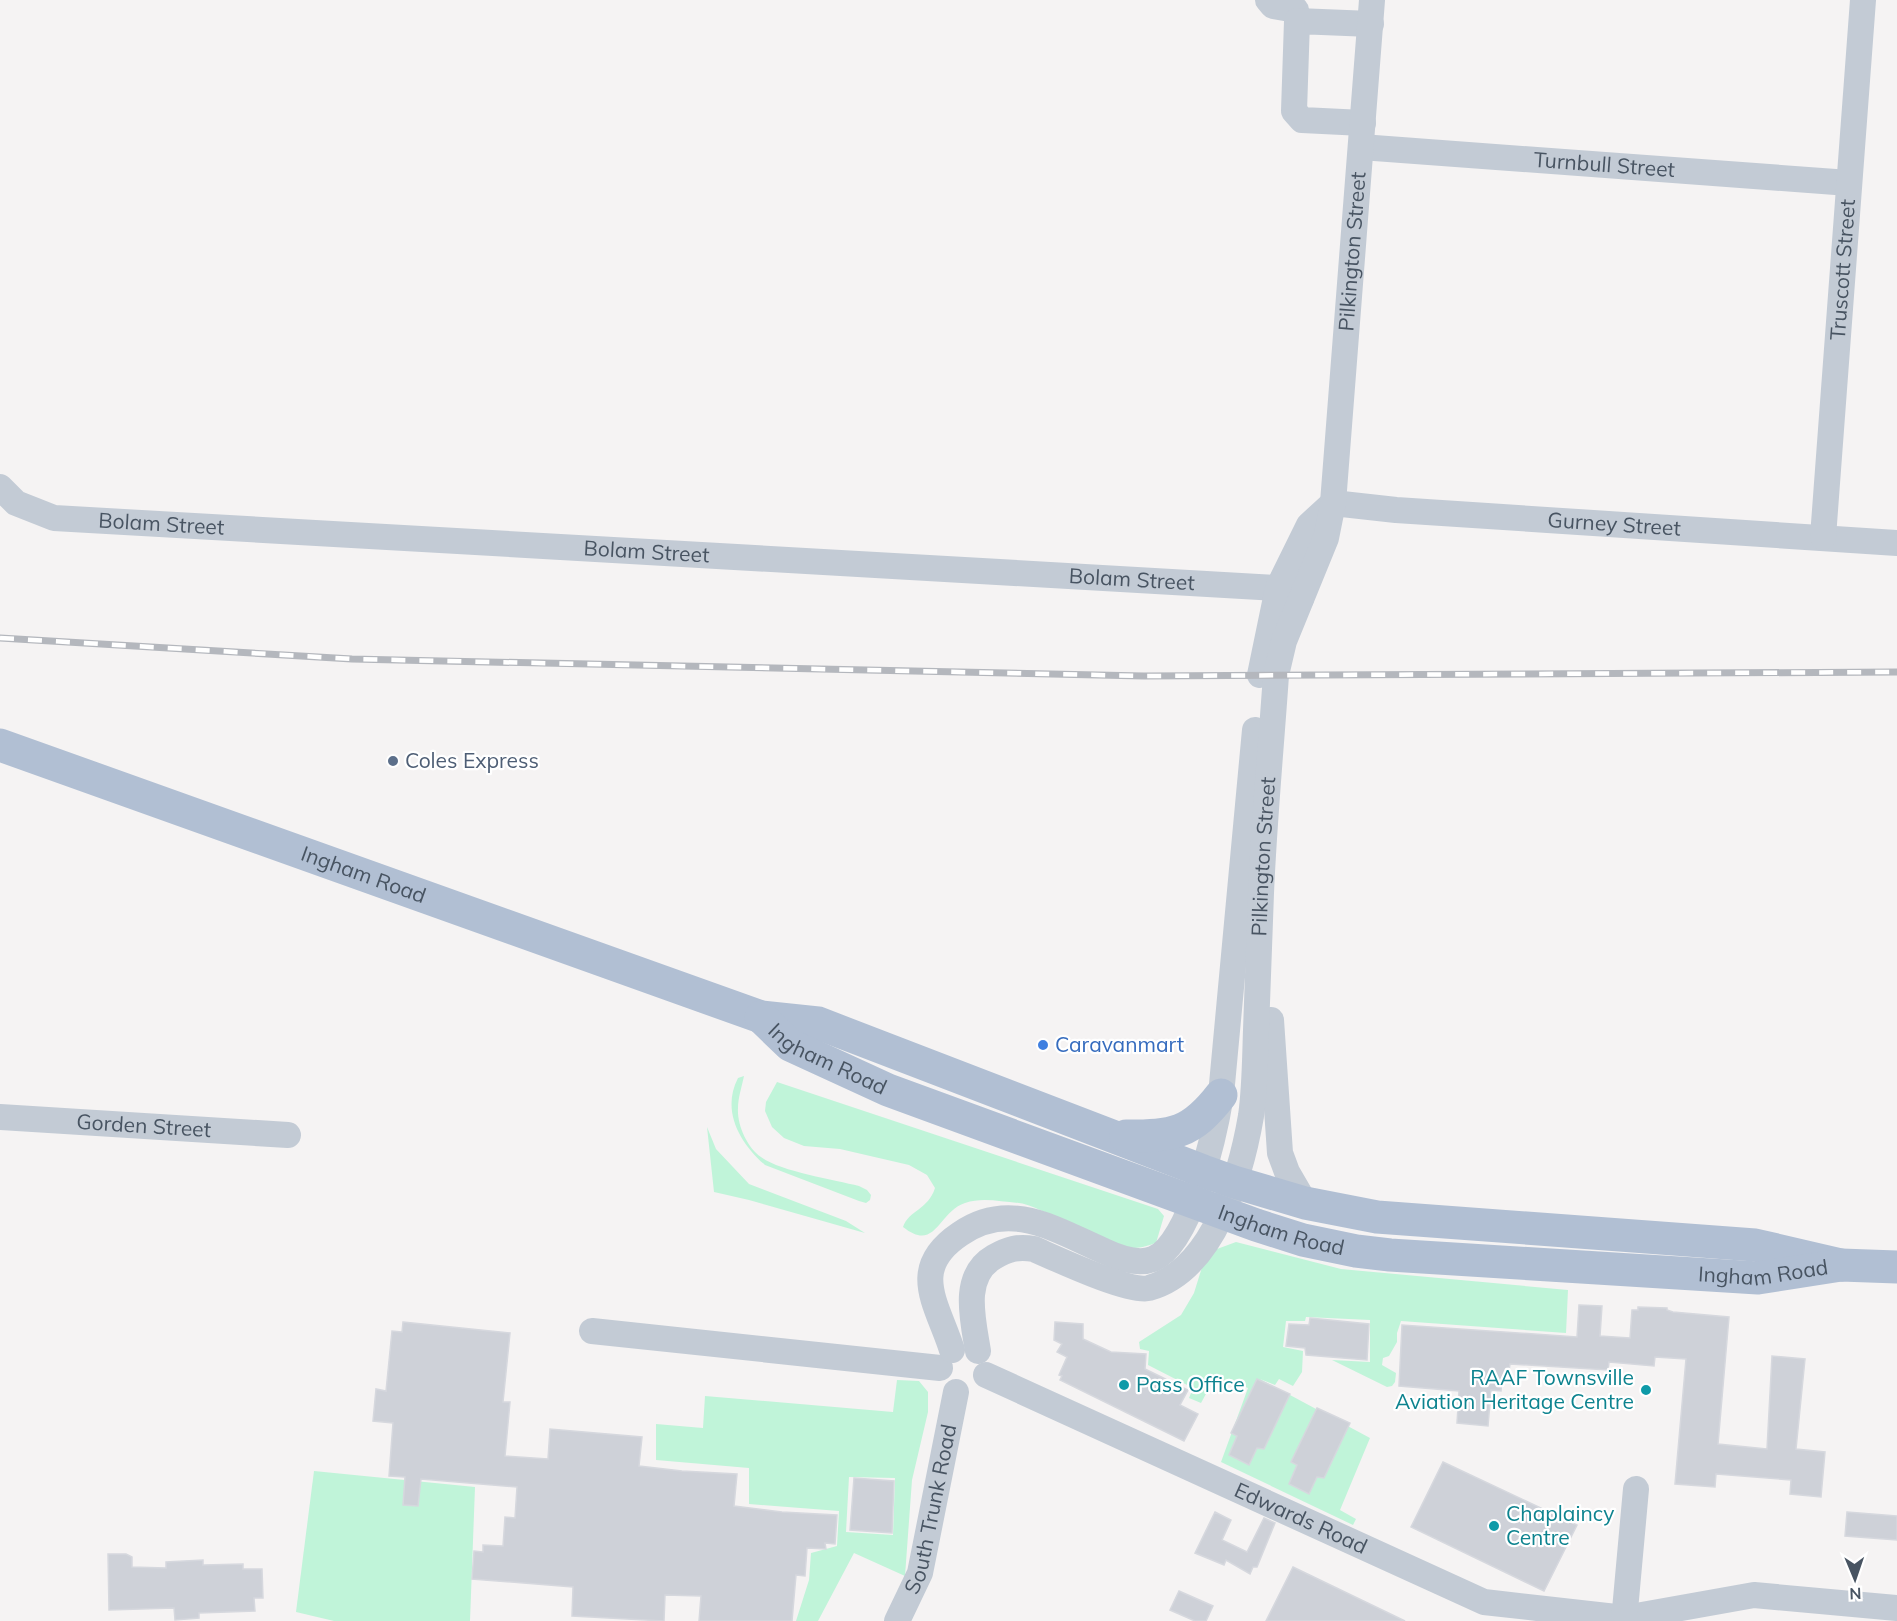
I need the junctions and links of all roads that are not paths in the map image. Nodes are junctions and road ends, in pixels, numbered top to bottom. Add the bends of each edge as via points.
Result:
1 (1268, 0) edge
2 (1863, 0) edge
3 (1372, 12) edge
4 (1298, 21) junction
5 (1362, 135) junction
6 (1849, 183) junction
7 (0, 486) edge
8 (1333, 503) junction
9 (1823, 537) junction
10 (1897, 543) edge
11 (1290, 594) junction
12 (0, 745) edge
13 (1261, 891) junction
14 (762, 1017) junction
15 (1221, 1095) junction
16 (0, 1117) edge
17 (288, 1135) dead end
18 (1109, 1135) junction
19 (1203, 1171) junction
20 (1234, 1182) junction
21 (1305, 1203) junction
22 (1207, 1208) junction
23 (1841, 1265) junction
24 (1897, 1268) edge
25 (592, 1331) dead end
26 (978, 1351) junction
27 (946, 1359) junction
28 (986, 1375) junction
29 (956, 1392) junction
30 (1636, 1489) dead end
31 (1897, 1608) edge
32 (1625, 1620) edge
33 (897, 1621) edge

1 - 4 street via 1273,6 1296,10
2 - 6 street, Truscott Street
3 - 4 street
3 - 5 street, Pilkington Street
4 - 5 street, Turnbull Street via 1294,111 1302,120
5 - 6 street, Turnbull Street
5 - 8 street, Pilkington Street
6 - 9 street, Truscott Street
7 - 11 street, Bolam Street via 16,504 54,518
8 - 9 street, Gurney Street
8 - 11 street, Pilkington Street via 1326,538
9 - 10 street, Gurney Street
11 - 13 street, Pilkington Street via 1275,675
11 - 15 street, Pilkington Street via 1266,638 1260,676
12 - 14 main road, Ingham Road
13 - 20 street, Pilkington Street via 1254,1093
13 - 21 street via 1280,1153
14 - 18 main road, Ingham Road via 818,1023
14 - 22 main road, Ingham Road via 790,1045 888,1090
15 - 18 main road via 1199,1119 1172,1134
15 - 19 street, Pilkington Street
16 - 17 street, Gorden Street
18 - 19 main road, Ingham Road
19 - 20 main road, Ingham Road
19 - 22 street, Pilkington Street
20 - 21 main road, Ingham Road
20 - 22 street, Pilkington Street
21 - 23 main road, Ingham Road via 1418,1222 1755,1245
22 - 23 main road, Ingham Road via 1303,1240 1390,1255 1758,1278
22 - 26 street via 1205,1245 1181,1272 1147,1289 1130,1287 1034,1249 1015,1247 989,1260 974,1279 971,1296
22 - 27 street via 1166,1249 1143,1261 1111,1254 1021,1218 1001,1217 971,1226 935,1256 930,1269
23 - 24 main road, Ingham Road
25 - 27 street
26 - 27 street via 961,1347
26 - 28 street via 987,1366
27 - 29 street via 944,1382
28 - 29 street via 971,1392
28 - 32 street, Edwards Road via 1484,1602
29 - 33 street, South Trunk Road via 920,1573
30 - 32 street
31 - 32 street, Edwards Road via 1754,1595

